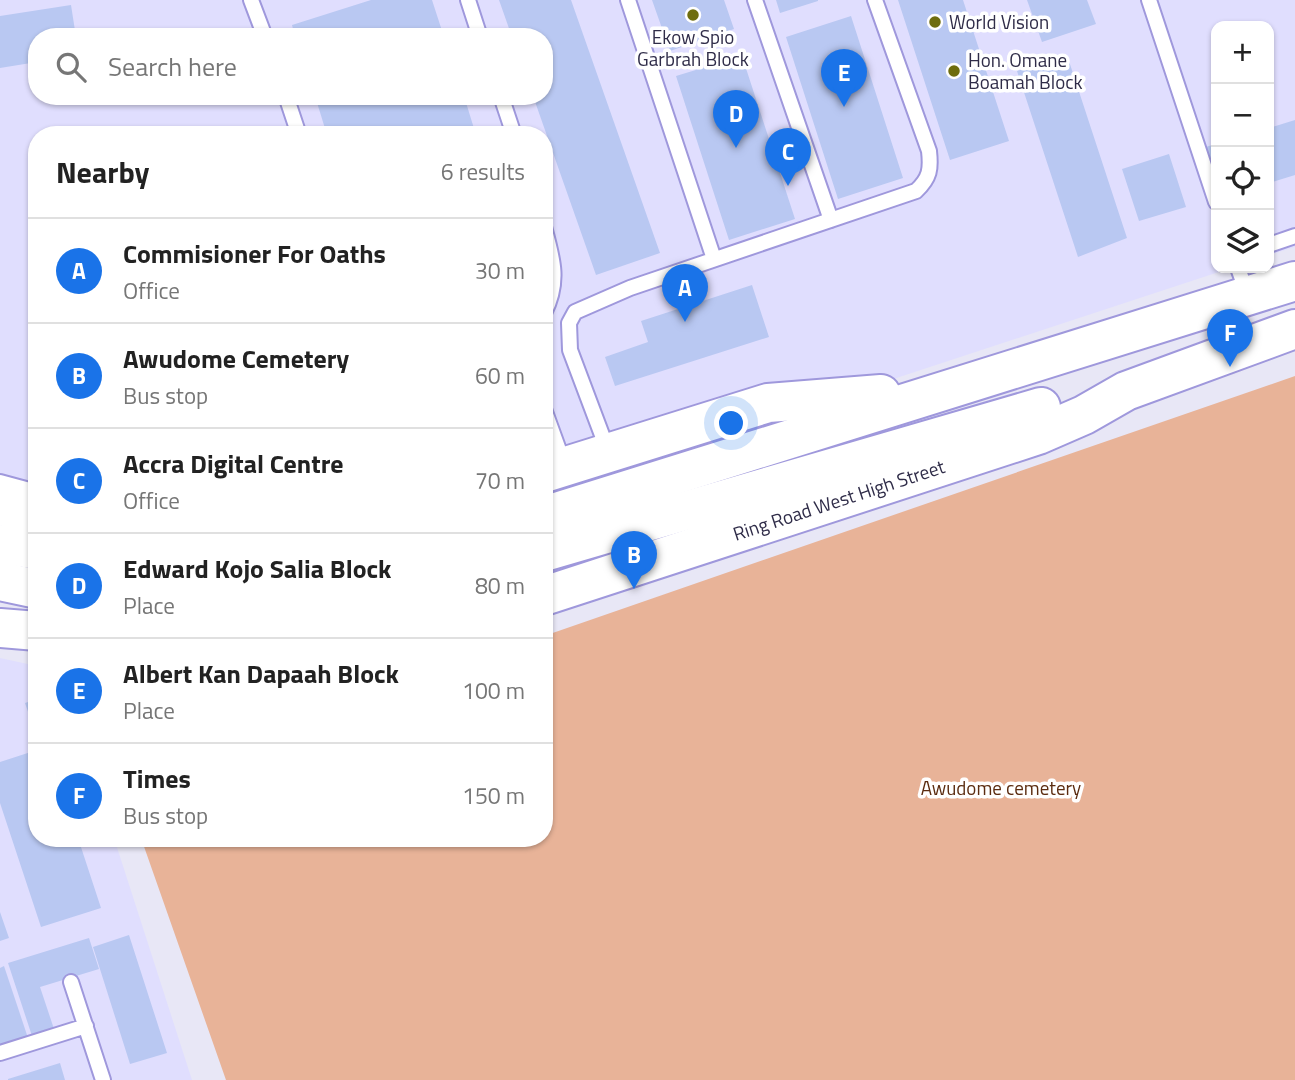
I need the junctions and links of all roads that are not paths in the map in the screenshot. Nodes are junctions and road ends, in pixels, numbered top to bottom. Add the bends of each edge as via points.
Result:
1 (251, 0) edge
2 (468, 0) edge
3 (628, 0) edge
4 (755, 0) edge
5 (875, 0) edge
6 (1149, 0) edge
7 (262, 28) edge
8 (477, 28) edge
9 (289, 105) edge
10 (503, 105) edge
11 (296, 126) edge
12 (511, 126) edge
13 (1211, 187) edge
14 (831, 220) junction
15 (1295, 236) edge
16 (1274, 243) edge
17 (553, 258) edge
18 (714, 259) junction
19 (1295, 281) edge
20 (1244, 282) edge
21 (553, 288) edge
22 (1295, 329) edge
23 (942, 390) junction
24 (1126, 391) junction
25 (608, 451) junction
26 (553, 457) edge
27 (0, 482) edge
28 (28, 490) edge
29 (0, 506) edge
30 (28, 512) edge
31 (553, 513) edge
32 (553, 549) edge
33 (553, 593) edge
34 (0, 628) edge
35 (28, 630) edge
36 (71, 982) dead end
37 (86, 1026) junction
38 (0, 1053) edge
39 (103, 1080) edge

1 - 7 lane
2 - 8 lane
3 - 18 lane
4 - 14 lane
5 - 14 lane via 929,150 931,169 916,191
6 - 13 lane
9 - 11 lane
10 - 12 lane
14 - 18 lane
15 - 16 lane
17 - 21 lane
18 - 25 lane via 575,312 569,323 570,350
19 - 20 main road
20 - 23 main road
22 - 24 main road, Ring Road West High Street
23 - 25 main road via 768,403
23 - 31 main road
24 - 32 main road, Ring Road West High Street via 1043,407
24 - 33 main road, Ring Road West High Street via 1084,415 1013,444
25 - 26 main road
27 - 28 lane
29 - 30 main road
34 - 35 main road
36 - 37 lane
37 - 38 lane
37 - 39 lane

